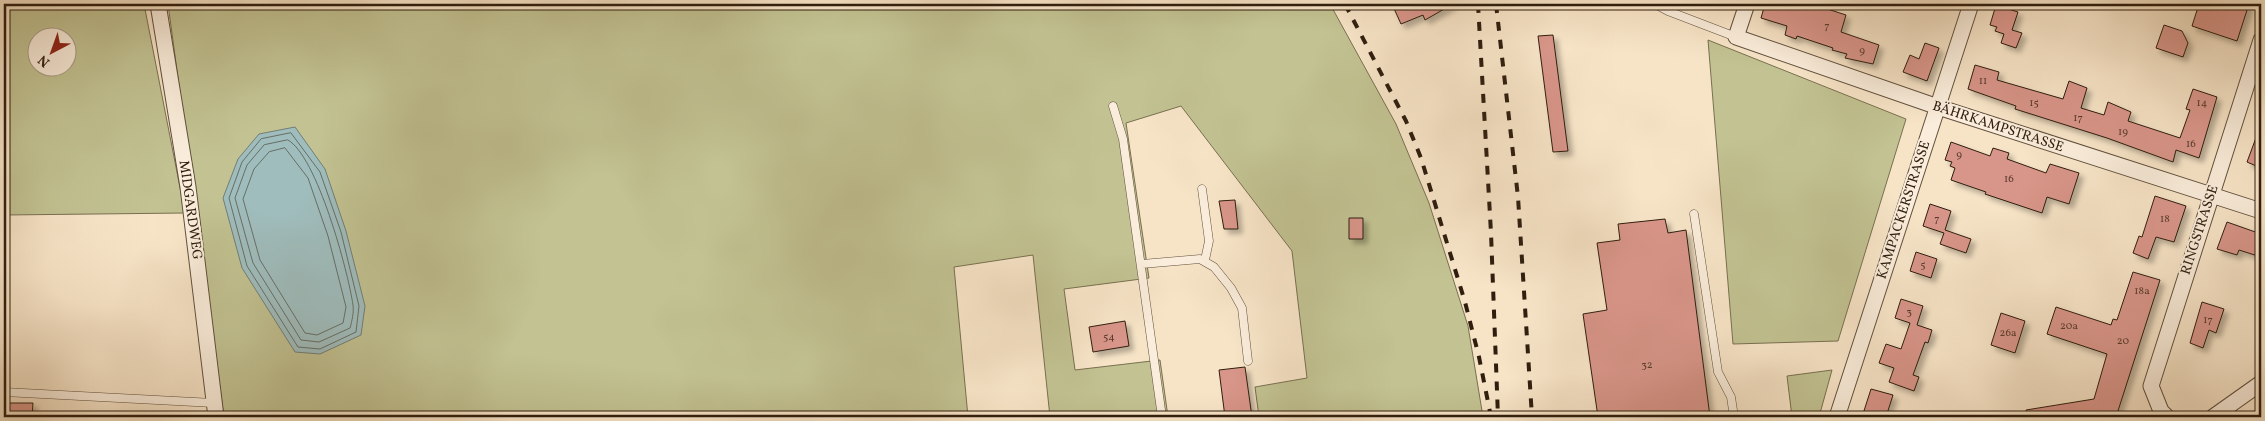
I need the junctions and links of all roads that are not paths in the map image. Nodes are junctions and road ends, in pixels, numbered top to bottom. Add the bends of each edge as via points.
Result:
1 (158, 4) edge
2 (1655, 4) edge
3 (1747, 4) edge
4 (1971, 4) edge
5 (1736, 37) junction
6 (2261, 40) edge
7 (1113, 106) dead end
8 (1938, 107) junction
9 (1202, 188) dead end
10 (2211, 196) junction
11 (2261, 212) edge
12 (1694, 214) dead end
13 (1205, 260) junction
14 (1142, 264) junction
15 (1248, 361) dead end
16 (2261, 383) edge
17 (4, 392) edge
18 (215, 410) edge
19 (1162, 417) edge
20 (1734, 417) edge
21 (1837, 417) edge
22 (2167, 417) edge
23 (2212, 417) edge

1 - 18 street, MIDGARDWEG via 188,187
2 - 5 lane
3 - 5 street
4 - 8 street, KAMPACKERSTRASSE
5 - 8 street, BÄHRKAMPSTRASSE
6 - 10 street, RINGSTRASSE
7 - 14 lane via 1123,139
8 - 10 street, BÄHRKAMPSTRASSE
8 - 21 street, KAMPACKERSTRASSE
9 - 13 lane via 1209,241
10 - 11 street, BÄHRKAMPSTRASSE
10 - 22 street, RINGSTRASSE via 2151,386 2161,411
12 - 20 lane via 1718,372 1731,397
13 - 14 lane
13 - 15 lane via 1231,288 1242,308
14 - 19 lane
16 - 23 street
17 - 18 lane

